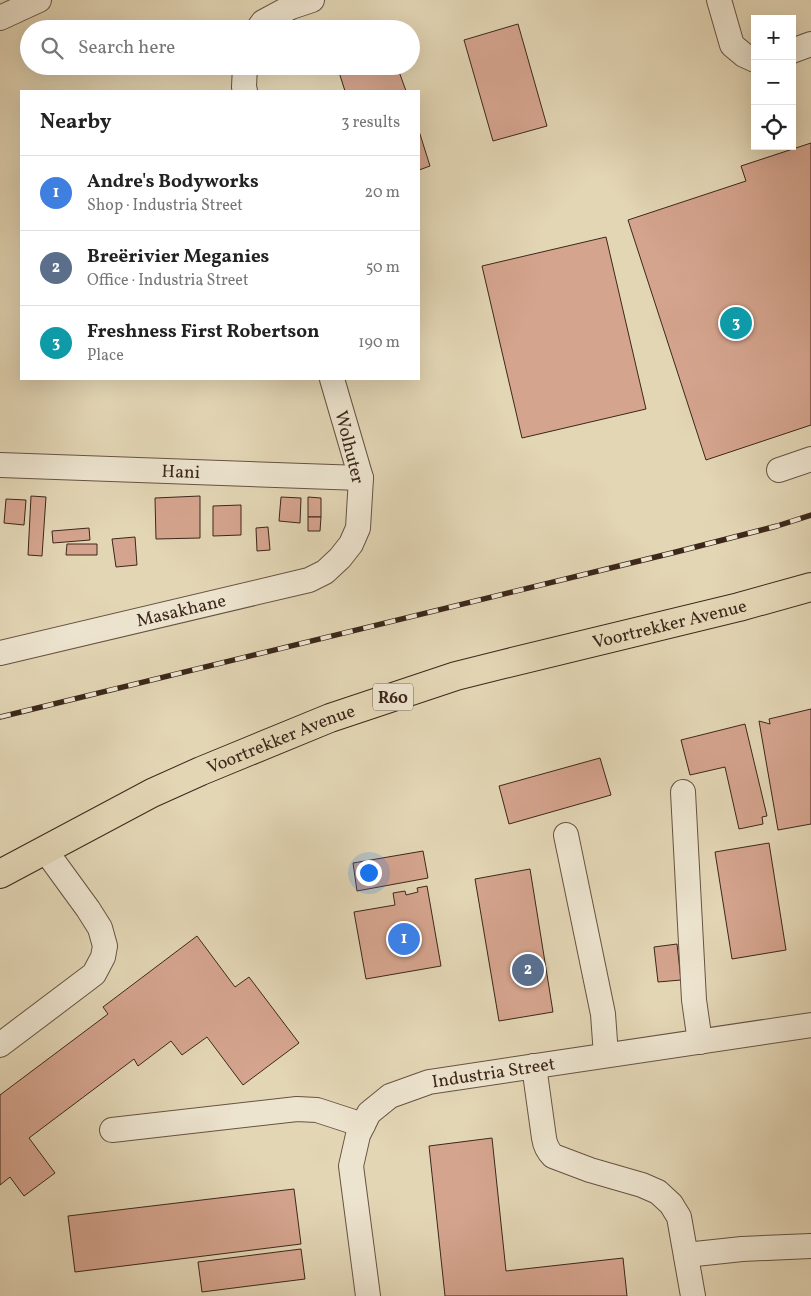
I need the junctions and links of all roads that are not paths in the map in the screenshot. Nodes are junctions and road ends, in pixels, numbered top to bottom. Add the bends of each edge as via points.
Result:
1 (38, 0) edge
2 (312, 0) edge
3 (719, 0) edge
4 (0, 18) edge
5 (267, 20) edge
6 (811, 44) edge
7 (796, 49) edge
8 (751, 58) edge
9 (245, 75) edge
10 (245, 90) edge
11 (332, 380) edge
12 (811, 459) edge
13 (0, 465) edge
14 (779, 470) dead end
15 (361, 478) junction
16 (351, 544) joint
17 (811, 587) edge
18 (0, 653) edge
19 (683, 792) dead end
20 (566, 835) dead end
21 (45, 850) junction
22 (0, 874) edge
23 (811, 1025) edge
24 (700, 1042) junction
25 (0, 1045) edge
26 (606, 1056) junction
27 (534, 1066) junction
28 (363, 1125) junction
29 (112, 1130) dead end
30 (811, 1246) edge
31 (686, 1255) junction
32 (368, 1296) edge
33 (693, 1296) edge

1 - 4 street
2 - 5 street
3 - 8 street via 732,45
6 - 7 street
9 - 10 street
11 - 15 street, Wolhuter
12 - 14 street
13 - 15 street, Hani
15 - 16 street, Wolhuter via 358,528
16 - 18 street, Masakhane via 325,572 308,580
17 - 21 main road, Voortrekker Avenue / R60 via 739,608 494,666 366,706 160,789
19 - 24 street via 694,1000
20 - 26 street via 604,1014
21 - 22 main road, Voortrekker Avenue / R60
21 - 25 street via 100,928 104,957 94,974
23 - 24 street, Industria Street
24 - 26 street, Industria Street
26 - 27 street, Industria Street
27 - 28 street, Industria Street via 428,1082 390,1096 369,1113
27 - 31 street via 544,1138 550,1153 658,1192 679,1217
28 - 29 street via 318,1110 297,1109
28 - 32 street, Industria Street via 351,1166
30 - 31 street
31 - 33 street

